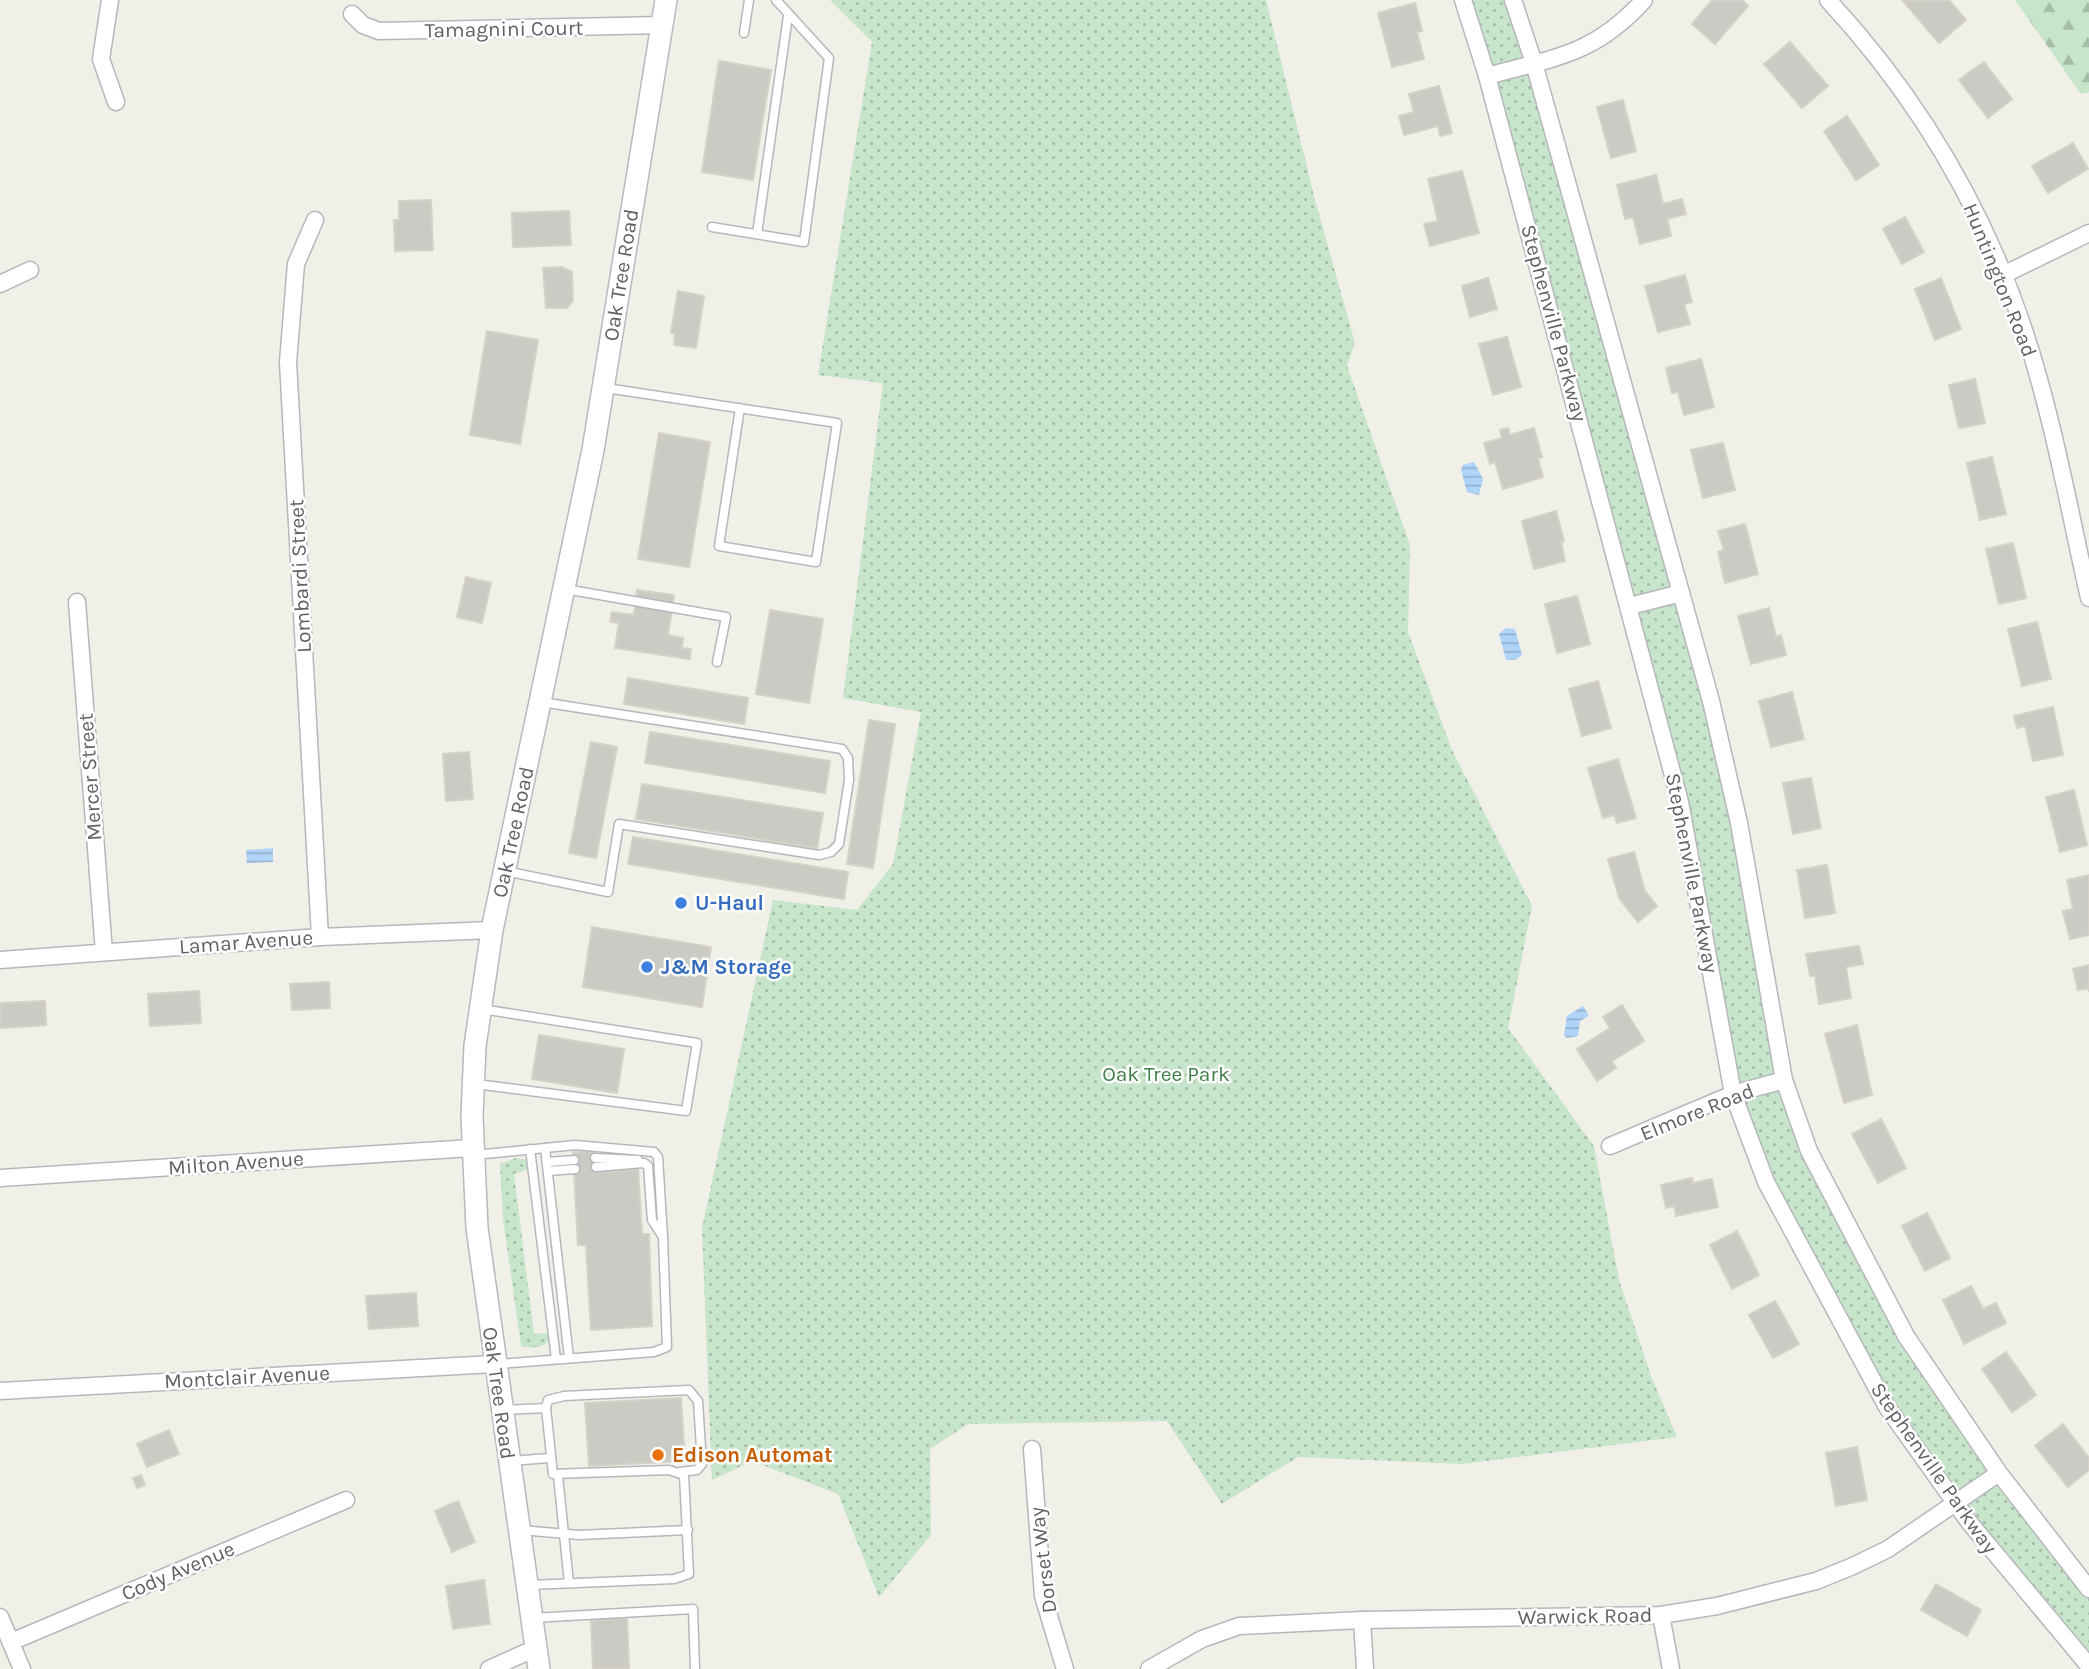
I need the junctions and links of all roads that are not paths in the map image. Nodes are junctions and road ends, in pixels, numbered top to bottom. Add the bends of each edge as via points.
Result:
1 (110, 0) edge
2 (666, 0) edge
3 (749, 0) edge
4 (776, 0) edge
5 (1463, 0) edge
6 (1513, 0) edge
7 (1644, 0) edge
8 (1828, 0) edge
9 (352, 15) dead end
10 (788, 16) junction
11 (662, 25) junction
12 (744, 33) dead end
13 (1534, 63) junction
14 (1488, 76) junction
15 (116, 102) dead end
16 (315, 220) dead end
17 (712, 227) dead end
18 (2089, 233) edge
19 (757, 234) junction
20 (30, 270) dead end
21 (2003, 275) junction
22 (0, 285) edge
23 (603, 387) junction
24 (740, 408) junction
25 (565, 589) junction
26 (1681, 593) junction
27 (2089, 598) edge
28 (77, 602) dead end
29 (1630, 606) junction
30 (717, 662) dead end
31 (541, 702) junction
32 (505, 871) junction
33 (492, 930) junction
34 (320, 937) junction
35 (104, 952) junction
36 (0, 960) edge
37 (480, 1009) junction
38 (1784, 1080) junction
39 (473, 1083) junction
40 (1733, 1094) junction
41 (1610, 1146) dead end
42 (545, 1147) junction
43 (530, 1149) junction
44 (472, 1152) junction
45 (596, 1163) dead end
46 (574, 1164) dead end
47 (547, 1167) junction
48 (0, 1178) edge
49 (663, 1237) junction
50 (569, 1358) junction
51 (556, 1359) junction
52 (494, 1364) junction
53 (0, 1391) edge
54 (546, 1408) junction
55 (501, 1410) junction
56 (1032, 1449) dead end
57 (549, 1458) junction
58 (509, 1461) junction
59 (680, 1472) junction
60 (1999, 1473) junction
61 (558, 1476) junction
62 (346, 1500) dead end
63 (1956, 1503) junction
64 (519, 1530) junction
65 (688, 1530) junction
66 (564, 1533) junction
67 (569, 1583) junction
68 (527, 1585) junction
69 (2089, 1589) edge
70 (1661, 1615) junction
71 (0, 1617) edge
72 (532, 1618) junction
73 (1362, 1620) junction
74 (11, 1642) junction
75 (538, 1659) edge
76 (2089, 1666) edge
77 (22, 1669) edge
78 (489, 1669) edge
79 (695, 1669) edge
80 (1065, 1669) edge
81 (1149, 1669) edge
82 (1365, 1669) edge
83 (1671, 1669) edge

1 - 15 street via 101,60
2 - 11 main road, Oak Tree Road
3 - 12 lane
4 - 10 lane
5 - 14 street, Stephenville Parkway
6 - 13 street
7 - 13 street via 1622,24 1595,43
8 - 21 street, Huntington Road via 1867,43 1931,133 1975,211
9 - 11 street, Tamagnini Court via 379,31
10 - 19 lane
10 - 19 lane via 829,58 807,216 803,242
11 - 23 main road, Oak Tree Road
13 - 14 street
13 - 26 street
14 - 29 street, Stephenville Parkway
16 - 34 street, Lombardi Street via 296,264 288,362
17 - 19 lane
18 - 21 street
20 - 22 street
21 - 27 street, Huntington Road via 2043,394
23 - 24 lane
23 - 25 main road, Oak Tree Road
24 - 24 lane via 837,423 816,562 719,546
25 - 30 lane via 726,617
25 - 31 main road, Oak Tree Road
26 - 29 street
26 - 38 street via 1739,823
28 - 35 street, Mercer Street
29 - 40 street, Stephenville Parkway via 1680,802
31 - 32 main road, Oak Tree Road
31 - 32 lane via 842,749 848,758 849,780 839,844 819,855 619,824 608,892
32 - 33 main road, Oak Tree Road
33 - 34 street, Lamar Avenue
33 - 37 main road, Oak Tree Road
34 - 35 street, Lamar Avenue
35 - 36 street, Lamar Avenue
37 - 39 main road, Oak Tree Road
37 - 39 lane via 697,1043 686,1111
38 - 40 street, Elmore Road
38 - 60 street via 1809,1151 1906,1336
39 - 44 main road, Oak Tree Road
40 - 41 street, Elmore Road
40 - 63 street, Stephenville Parkway via 1766,1182 1843,1329 1887,1407
42 - 43 lane
42 - 47 lane
42 - 49 lane via 654,1152
43 - 44 lane
43 - 51 lane
44 - 48 street, Milton Avenue
44 - 52 main road, Oak Tree Road
45 - 49 lane via 644,1163 650,1171 652,1220
46 - 47 lane
47 - 50 lane
49 - 50 lane via 667,1346 654,1352
50 - 51 lane
51 - 52 lane
52 - 53 street, Montclair Avenue
52 - 55 main road, Oak Tree Road
54 - 55 lane
54 - 57 lane
54 - 59 lane via 548,1400 558,1397 689,1390 698,1401 702,1464 698,1470
55 - 58 main road, Oak Tree Road
56 - 80 street, Dorset Way via 1043,1596
57 - 58 lane
57 - 61 lane via 551,1472
58 - 64 main road, Oak Tree Road
59 - 61 lane
59 - 65 lane via 686,1481
60 - 63 street, Warwick Road
60 - 69 street
61 - 66 lane
62 - 74 street, Cody Avenue
63 - 70 street, Warwick Road via 1888,1549 1815,1581
63 - 76 street, Stephenville Parkway
64 - 66 lane
64 - 68 main road, Oak Tree Road
65 - 66 lane
65 - 67 lane via 686,1577
66 - 67 lane
67 - 68 lane
68 - 72 main road, Oak Tree Road
70 - 73 street, Warwick Road
70 - 83 street
71 - 74 street
72 - 75 main road, Oak Tree Road
72 - 79 lane via 693,1609
73 - 81 street, Warwick Road via 1239,1626 1202,1639
73 - 82 street
74 - 77 street
75 - 78 street

